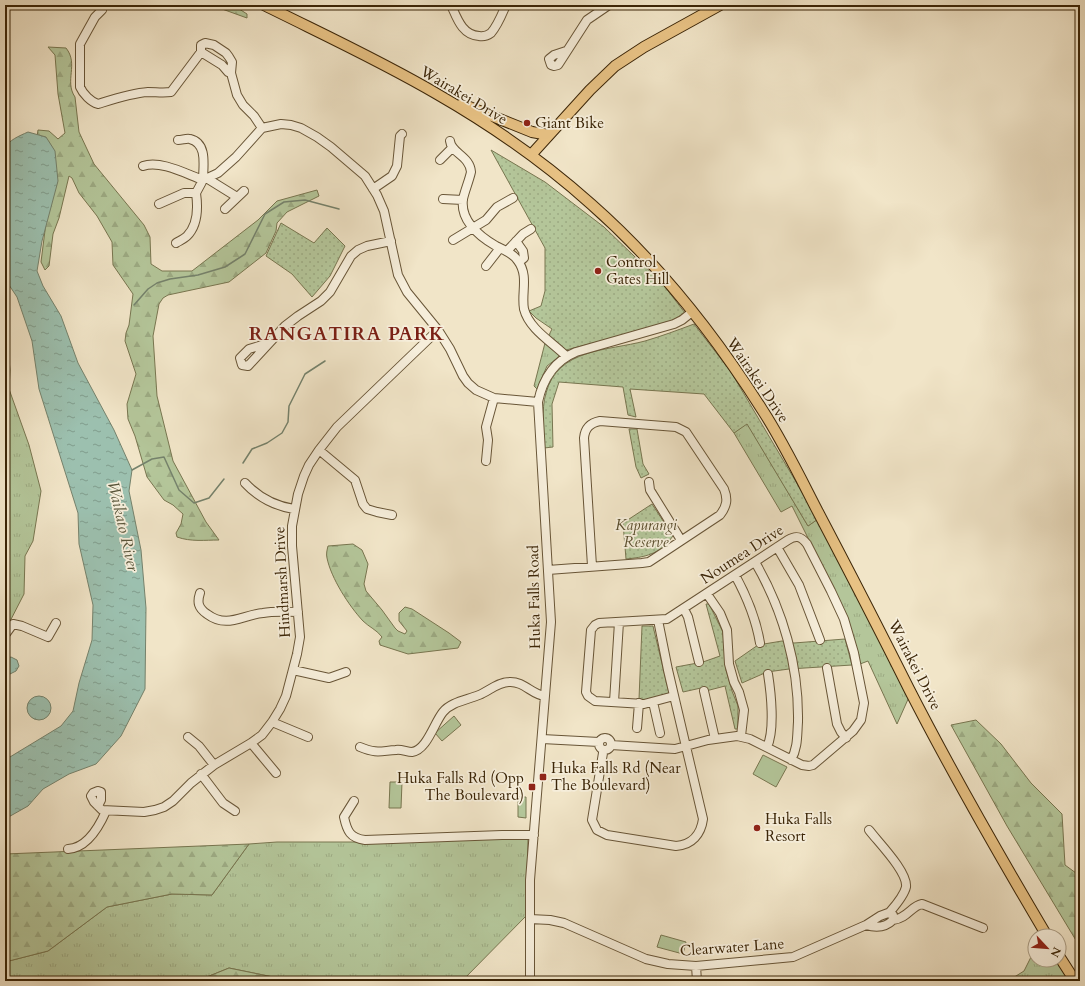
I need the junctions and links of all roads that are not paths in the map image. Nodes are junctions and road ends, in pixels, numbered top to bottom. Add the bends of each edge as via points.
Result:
1 (264, 5) edge
2 (451, 5) edge
3 (506, 5) edge
4 (609, 5) edge
5 (720, 5) edge
6 (102, 10) dead end
7 (566, 51) dead end
8 (200, 52) junction
9 (231, 73) junction
10 (438, 94) junction
11 (262, 128) junction
12 (402, 134) dead end
13 (549, 134) junction
14 (178, 140) dead end
15 (531, 155) junction
16 (440, 160) dead end
17 (143, 166) dead end
18 (205, 180) junction
19 (373, 189) junction
20 (244, 191) dead end
21 (196, 193) junction
22 (238, 197) junction
23 (513, 198) dead end
24 (443, 200) dead end
25 (463, 200) junction
26 (159, 204) dead end
27 (225, 209) dead end
28 (473, 228) junction
29 (531, 229) dead end
30 (392, 240) junction
31 (453, 240) dead end
32 (516, 241) junction
33 (176, 243) dead end
34 (503, 249) junction
35 (519, 262) junction
36 (486, 266) dead end
37 (692, 312) junction
38 (438, 330) junction
39 (269, 343) dead end
40 (566, 356) junction
41 (494, 398) junction
42 (538, 402) junction
43 (319, 450) junction
44 (486, 461) dead end
45 (649, 482) dead end
46 (245, 483) dead end
47 (294, 510) junction
48 (392, 515) dead end
49 (682, 540) junction
50 (777, 547) junction
51 (755, 562) junction
52 (592, 566) junction
53 (548, 570) junction
54 (735, 575) junction
55 (200, 593) dead end
56 (707, 594) junction
57 (684, 609) junction
58 (298, 612) junction
59 (658, 620) junction
60 (619, 622) junction
61 (56, 623) dead end
62 (5, 635) edge
63 (820, 640) dead end
64 (760, 643) dead end
65 (699, 662) dead end
66 (828, 668) dead end
67 (293, 670) junction
68 (346, 672) dead end
69 (768, 674) dead end
70 (704, 690) dead end
71 (545, 696) junction
72 (674, 696) junction
73 (614, 702) junction
74 (653, 702) junction
75 (639, 703) junction
76 (272, 722) junction
77 (637, 728) dead end
78 (660, 733) dead end
79 (741, 736) junction
80 (188, 737) dead end
81 (308, 737) dead end
82 (846, 738) junction
83 (542, 739) junction
84 (715, 739) junction
85 (251, 743) junction
86 (360, 747) dead end
87 (686, 747) junction
88 (767, 747) junction
89 (608, 748) junction
90 (791, 760) junction
91 (214, 765) junction
92 (202, 774) junction
93 (276, 774) dead end
94 (354, 801) dead end
95 (98, 806) dead end
96 (106, 811) junction
97 (235, 811) dead end
98 (868, 830) dead end
99 (534, 835) junction
100 (68, 849) dead end
101 (891, 917) junction
102 (530, 919) junction
103 (983, 928) dead end
104 (1042, 928) edge
105 (696, 966) junction
106 (1067, 968) edge
107 (530, 981) edge
108 (697, 981) edge
109 (1075, 981) edge

1 - 10 main road, Wairakei Drive
2 - 3 street via 461,27 473,35 485,36 490,34
4 - 7 street via 587,20
5 - 13 main road via 615,66
6 - 8 street via 95,17 80,44 80,87 95,103 148,92 171,92
8 - 9 street
8 - 9 street via 205,43 226,52 232,62
9 - 11 street via 237,95
10 - 13 main road via 532,132
10 - 15 main road, Wairakei Drive
11 - 18 street via 236,157 218,173
11 - 19 street via 281,124 301,128 353,165 365,176
12 - 19 street via 397,166 392,176
13 - 15 main road
14 - 18 street via 190,139 202,148
15 - 37 main road, Wairakei Drive via 591,204 627,238 673,287
16 - 25 street via 451,144 470,164 471,172
17 - 18 street via 154,165 182,171
18 - 21 street
18 - 22 street
19 - 30 street via 384,211
20 - 22 street
21 - 26 street via 184,193
21 - 33 street via 195,223 187,237
22 - 27 street
23 - 28 street via 497,207 486,220
24 - 25 street
25 - 28 street via 464,212
28 - 31 street
28 - 34 street
29 - 32 street
30 - 38 street via 398,275 407,292
30 - 39 street via 358,250 346,263 330,292 289,323
32 - 34 street
32 - 35 street via 523,251 524,258
34 - 35 street
34 - 36 street
35 - 40 street via 524,279 524,310 534,327
37 - 40 street, Huka Falls Road via 674,324
37 - 104 main road, Wairakei Drive via 741,378 780,438 974,810
38 - 41 street via 462,376 476,390
38 - 43 street, Hindmarsh Drive via 337,427
40 - 42 street, Huka Falls Road via 549,372
41 - 42 street
41 - 44 street via 486,427
42 - 53 street, Huka Falls Road
43 - 47 street, Hindmarsh Drive via 304,476
43 - 48 street via 355,480 367,509
45 - 49 street via 650,490
46 - 47 street via 254,493
47 - 58 street, Hindmarsh Drive via 292,546
49 - 52 street via 649,562
49 - 52 street via 720,515 727,504 724,489 690,436 676,427 600,421 593,423 588,427 584,438
50 - 51 street, Noumea Drive
50 - 63 street via 799,585
50 - 82 street, Noumea Drive via 798,536 804,541 844,619 854,652 864,703 861,720
51 - 54 street, Noumea Drive
51 - 90 street via 777,608 793,664 798,729 797,747
52 - 53 street
53 - 71 street, Huka Falls Road via 551,622
54 - 56 street, Noumea Drive
54 - 64 street via 749,604
55 - 58 street via 198,603 202,610 220,621 236,620 262,613
56 - 57 street, Noumea Drive
56 - 79 street via 720,613 727,630 728,664 744,710
57 - 59 street, Noumea Drive via 667,619
57 - 65 street
58 - 67 street, Hindmarsh Drive via 300,637
59 - 60 street, Noumea Drive
59 - 72 street
60 - 73 street
60 - 73 street, Noumea Drive via 599,623 591,630 586,692 595,701
61 - 62 street via 48,637 13,624
66 - 82 street via 836,720
67 - 68 street via 329,678
67 - 76 street, Hindmarsh Drive via 283,703
69 - 88 street via 771,736
70 - 84 street
71 - 83 street, Huka Falls Road
71 - 86 street via 533,693 518,683 502,683 444,711 419,749 412,752 379,752
72 - 74 street, Noumea Drive
72 - 87 street
73 - 75 street, Noumea Drive
74 - 75 street, Noumea Drive
74 - 78 street
75 - 77 street
76 - 81 street
76 - 85 street, Hindmarsh Drive via 262,735
79 - 84 street, Noumea Drive
79 - 88 street, Noumea Drive
80 - 91 street
82 - 90 street, Noumea Drive via 813,765 805,766
83 - 89 street via 599,742 606,738 609,740
83 - 99 street, Huka Falls Road
84 - 87 street, Noumea Drive
85 - 91 street, Hindmarsh Drive
85 - 93 street
87 - 89 street
87 - 89 street via 703,819 694,838 686,844 676,846 608,835 597,830 592,820 603,753
88 - 90 street, Noumea Drive
91 - 92 street, Hindmarsh Drive
92 - 96 street, Hindmarsh Drive via 173,802 164,807 144,812
92 - 97 street via 223,803
94 - 99 street via 344,817 350,834 358,839
95 - 96 street
96 - 100 street via 89,838 76,849
98 - 101 street via 898,865 906,880 905,890
99 - 102 street, Huka Falls Road
101 - 103 street, Clearwater Lane via 906,916 922,904
101 - 105 street, Clearwater Lane via 890,924 880,927 866,925 793,957
102 - 105 street, Clearwater Lane via 564,924 646,959
102 - 107 street, Huka Falls Road
105 - 108 street
106 - 109 main road

